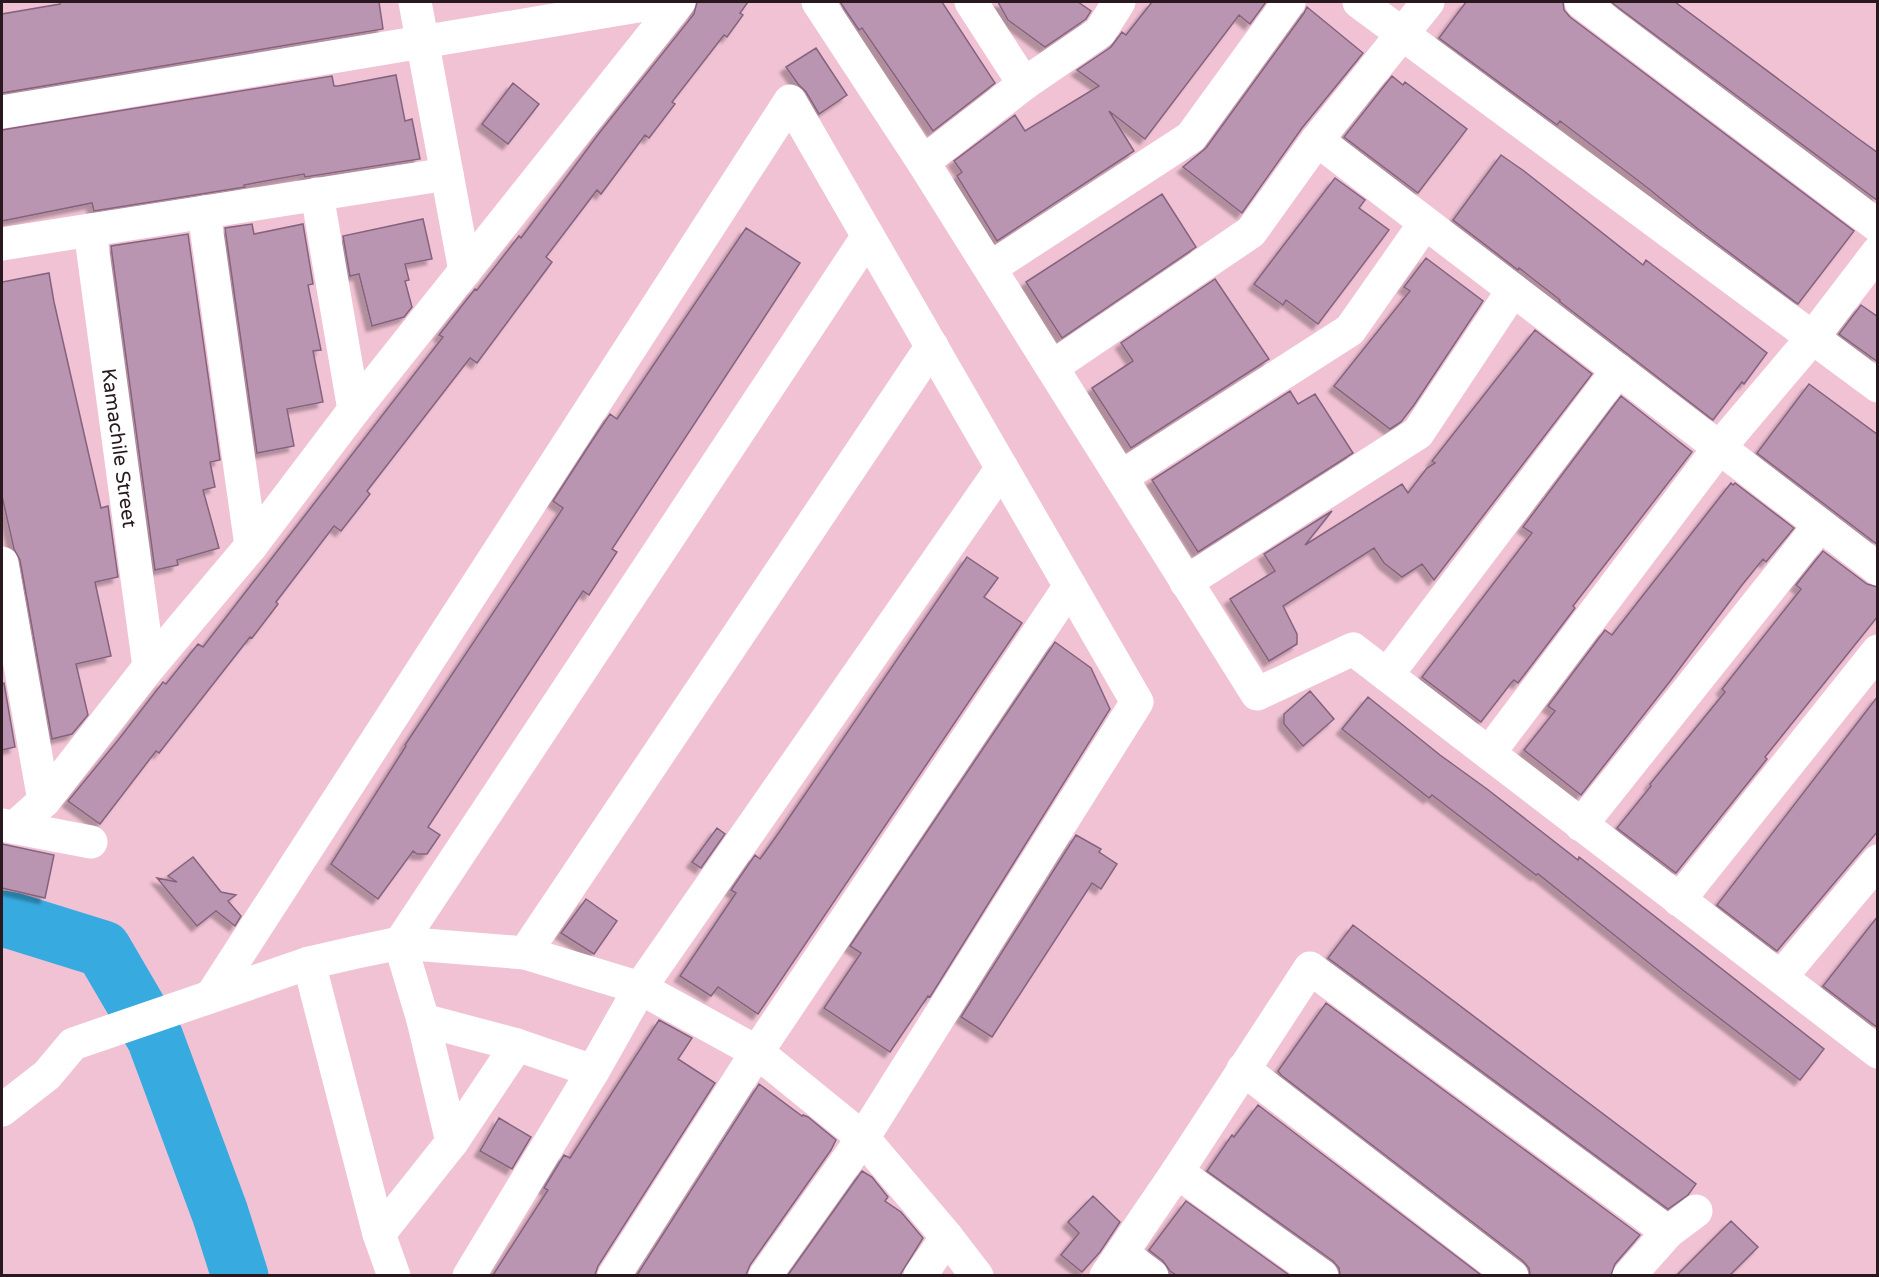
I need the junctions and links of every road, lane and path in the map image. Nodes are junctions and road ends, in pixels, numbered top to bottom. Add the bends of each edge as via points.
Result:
1 (415, 2) edge
2 (662, 2) edge
3 (679, 2) edge
4 (819, 2) edge
5 (971, 2) edge
6 (1119, 2) edge
7 (1288, 2) edge
8 (1359, 2) edge
9 (1428, 2) edge
10 (1581, 2) edge
11 (1402, 33) junction
12 (423, 42) junction
13 (1024, 84) junction
14 (2, 112) edge
15 (1317, 140) junction
16 (923, 162) junction
17 (447, 174) junction
18 (317, 194) junction
19 (204, 212) junction
20 (1425, 223) junction
21 (1878, 226) edge
22 (90, 230) junction
23 (868, 236) junction
24 (2, 244) edge
25 (1878, 252) edge
26 (990, 268) junction
27 (465, 271) junction
28 (1513, 290) junction
29 (1813, 337) junction
30 (932, 346) junction
31 (1052, 367) junction
32 (1618, 370) junction
33 (1878, 386) edge
34 (354, 410) junction
35 (1719, 448) junction
36 (1002, 468) junction
37 (1120, 477) junction
38 (1820, 525) junction
39 (251, 546) junction
40 (2, 563) edge
41 (1878, 569) edge
42 (1186, 582) junction
43 (1070, 586) junction
44 (1878, 651) edge
45 (149, 667) junction
46 (1387, 675) junction
47 (1489, 753) junction
48 (44, 801) junction
49 (1581, 825) junction
50 (8, 826) edge
51 (91, 842) dead end
52 (1873, 878) edge
53 (1679, 900) junction
54 (400, 944) junction
55 (525, 953) junction
56 (309, 963) junction
57 (1781, 977) junction
58 (640, 987) junction
59 (212, 995) junction
60 (423, 1020) junction
61 (517, 1045) junction
62 (758, 1052) junction
63 (1878, 1052) edge
64 (1244, 1069) junction
65 (593, 1071) junction
66 (2, 1110) edge
67 (862, 1138) junction
68 (452, 1142) junction
69 (1177, 1172) junction
70 (1696, 1211) dead end
71 (1668, 1232) junction
72 (379, 1234) junction
73 (947, 1237) junction
74 (1115, 1265) edge
75 (394, 1275) edge
76 (469, 1275) edge
77 (614, 1275) edge
78 (765, 1275) edge
79 (920, 1275) edge
80 (977, 1275) edge
81 (1152, 1275) edge
82 (1322, 1275) edge
83 (1512, 1275) edge
84 (1629, 1275) edge

1 - 12 street
2 - 12 street
3 - 27 street
4 - 16 street
5 - 13 street
6 - 13 street via 1100,32
7 - 26 street via 1191,137
8 - 11 street
9 - 11 street
10 - 21 street
11 - 15 street
11 - 29 street
12 - 14 street
12 - 17 street
13 - 16 street
15 - 20 street
15 - 31 street via 1251,232
16 - 26 street
17 - 18 street
17 - 27 street
18 - 19 street
18 - 34 street
19 - 22 street
19 - 39 street
20 - 28 street
20 - 37 street via 1350,330
22 - 24 street
22 - 45 street, Kamachile Street
23 - 30 street
23 - 54 street
23 - 59 street via 790,101
25 - 29 street
26 - 31 street
27 - 34 street
28 - 32 street
28 - 42 street via 1418,433
29 - 33 street
29 - 35 street
30 - 36 street
30 - 55 street
31 - 37 street
32 - 35 street
32 - 46 street
34 - 39 street
35 - 38 street
35 - 47 street
36 - 43 street
36 - 58 street
37 - 42 street
38 - 41 street
38 - 49 street
39 - 45 street
40 - 48 street
42 - 46 street via 1257,694 1353,649
43 - 62 street
43 - 67 street via 1137,702
44 - 53 street
45 - 48 street
46 - 47 street
47 - 49 street
48 - 50 street
49 - 53 street
50 - 51 street
52 - 57 street
53 - 57 street
54 - 55 street
54 - 56 street
54 - 60 street
55 - 58 street
56 - 59 street
56 - 72 street
57 - 63 street
58 - 62 street
58 - 65 street
59 - 66 street via 73,1044 47,1075
60 - 61 street
60 - 68 street
61 - 65 street
61 - 68 street
62 - 67 street
62 - 77 street
64 - 69 street
64 - 71 street via 1310,968
64 - 83 street
65 - 76 street
67 - 73 street
67 - 78 street
68 - 72 street
69 - 74 street
69 - 82 street
70 - 71 street
71 - 84 street
72 - 75 street
73 - 79 street
73 - 80 street
74 - 81 street

